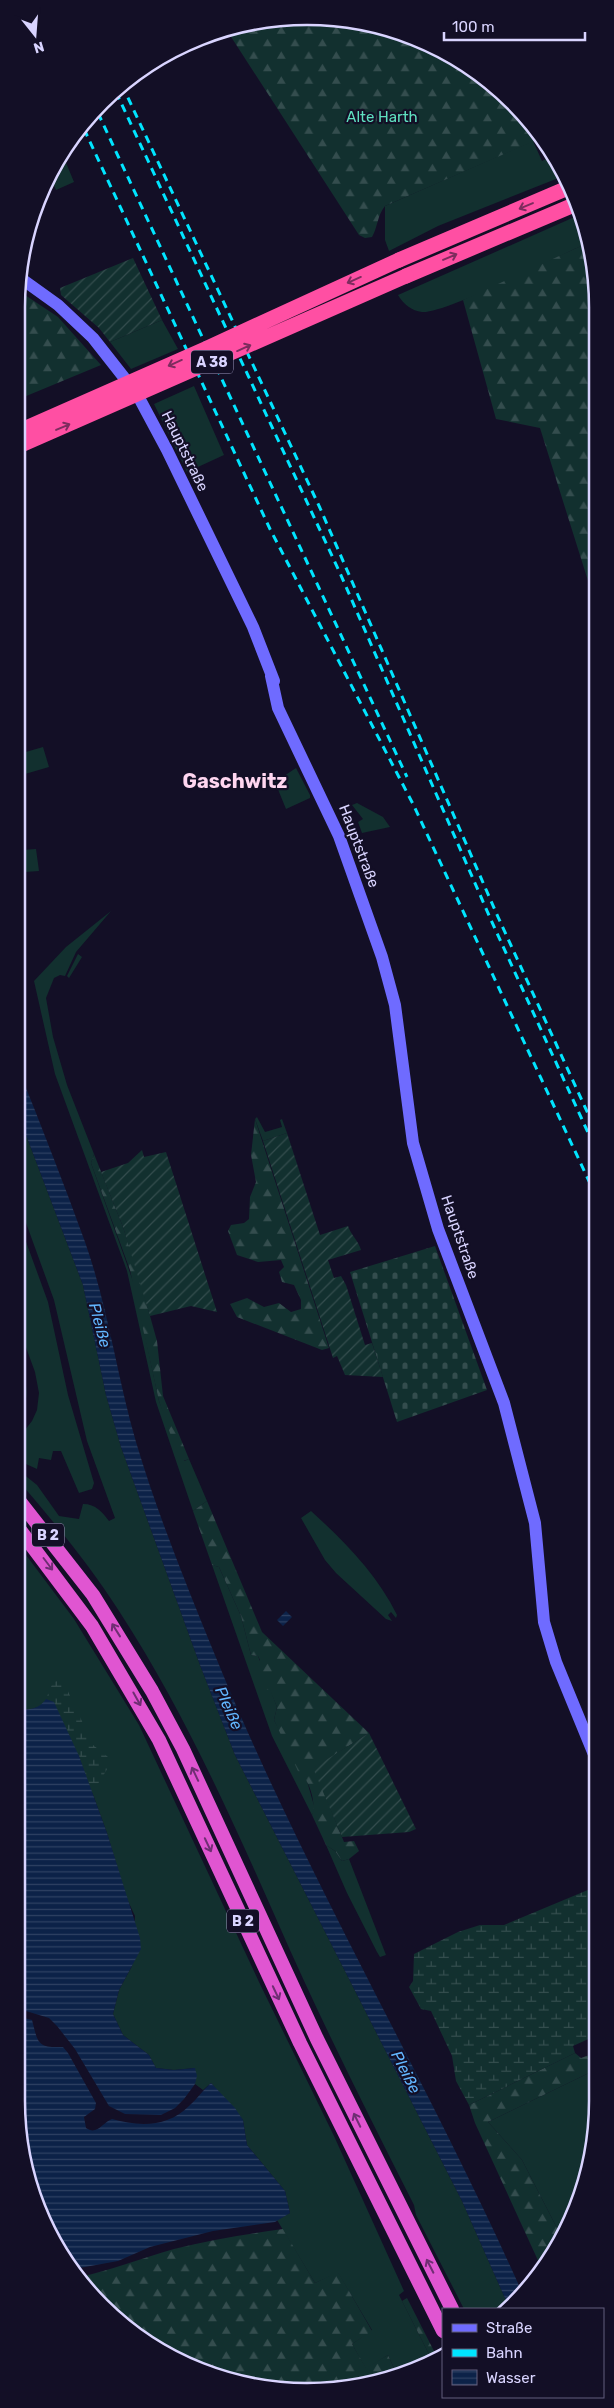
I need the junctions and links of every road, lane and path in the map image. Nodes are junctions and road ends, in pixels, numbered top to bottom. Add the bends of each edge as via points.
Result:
1 (564, 190) edge
2 (571, 206) edge
3 (26, 282) edge
4 (25, 427) edge
5 (25, 443) edge
6 (25, 1508) edge
7 (25, 1537) edge
8 (589, 1742) edge
9 (451, 2308) edge
10 (442, 2329) edge

1 -> 4 highway, A 38, bridge
5 -> 2 highway, A 38, bridge
3 - 8 main road, Hauptstraße via 93,338 137,394 168,450 253,627 283,705 288,729 339,836 382,957 395,1006 413,1143 438,1229 504,1403 535,1523 544,1622 556,1662
9 -> 6 highway, B 2 via 317,2040 183,1749 152,1691 93,1596
7 -> 10 highway, B 2 via 92,1626 158,1740 300,2043

